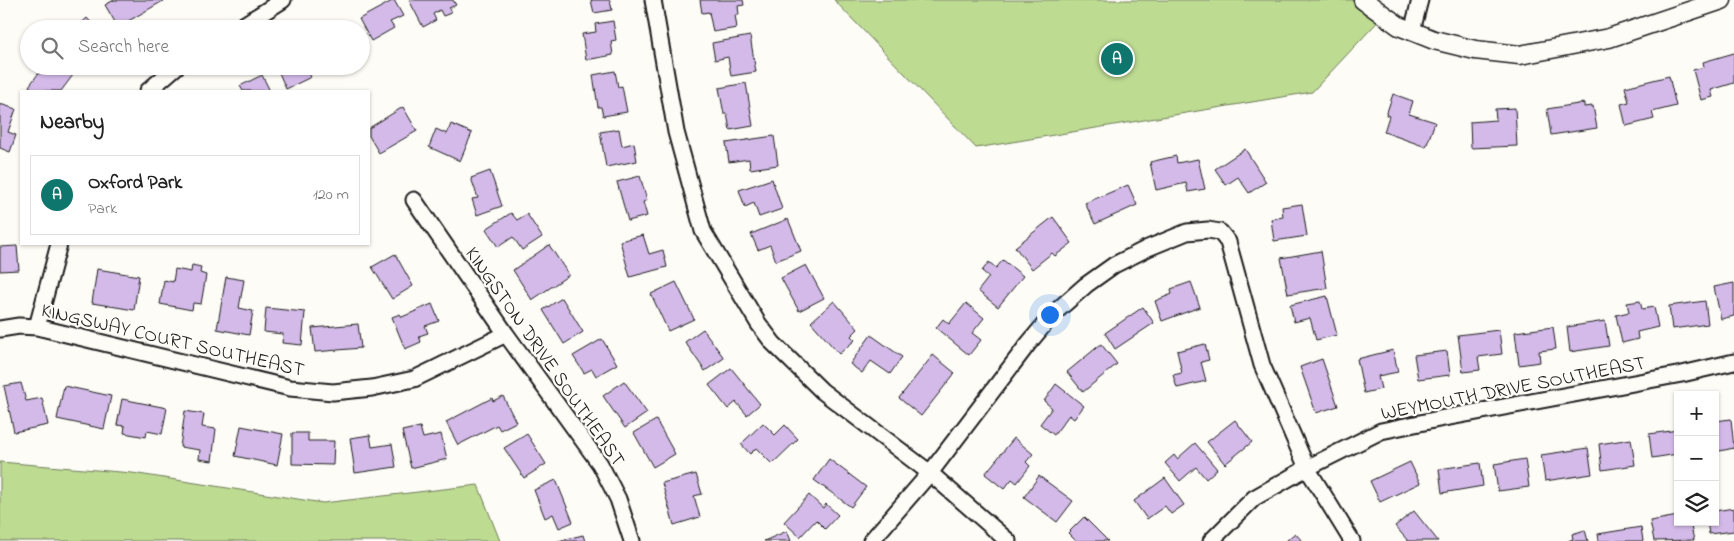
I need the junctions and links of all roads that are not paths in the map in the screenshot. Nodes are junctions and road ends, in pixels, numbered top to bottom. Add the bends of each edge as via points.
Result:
1 (283, 0) edge
2 (653, 0) edge
3 (1363, 0) edge
4 (1420, 0) edge
5 (1722, 0) edge
6 (1695, 4) edge
7 (251, 20) edge
8 (1412, 31) junction
9 (167, 75) edge
10 (149, 90) edge
11 (414, 200) dead end
12 (59, 245) edge
13 (37, 327) junction
14 (0, 329) edge
15 (506, 334) junction
16 (1734, 362) edge
17 (1307, 468) junction
18 (930, 473) junction
19 (632, 541) edge
20 (871, 541) edge
21 (1008, 541) edge
22 (1211, 541) edge
23 (1352, 541) edge

1 - 7 street
2 - 18 street via 676,132 703,231 773,343 822,391
3 - 8 street via 1399,26
4 - 8 street
5 - 6 street
6 - 8 street via 1609,38 1520,55 1475,50
9 - 10 street
11 - 15 street, KINGSTON DRIVE SOUTHEAST
12 - 13 street
13 - 14 street, KINGSWAY COURT SOUTHEAST
13 - 15 street, KINGSWAY COURT SOUTHEAST via 290,388 333,392 414,379
15 - 19 street, KINGSTON DRIVE SOUTHEAST via 600,464 618,499
16 - 17 street, WEYMOUTH DRIVE SOUTHEAST via 1380,431
17 - 18 street via 1262,365 1228,242 1220,232 1208,230 1187,232 1148,248 1114,265 1086,285 1053,314 1028,344
17 - 22 street, WEYMOUTH DRIVE SOUTHEAST via 1254,498
17 - 23 street
18 - 20 street
18 - 21 street

